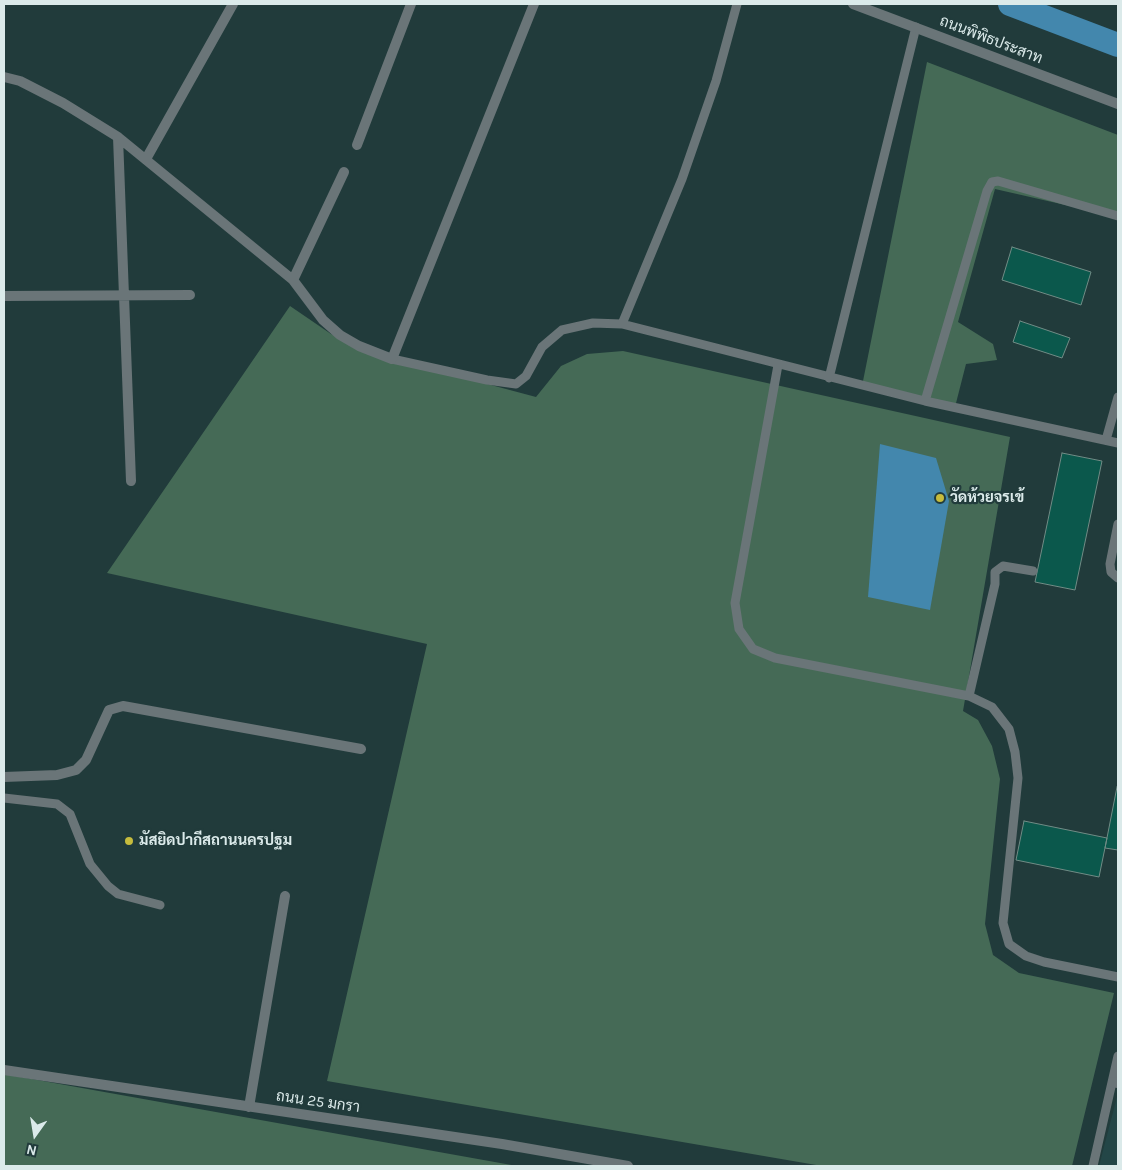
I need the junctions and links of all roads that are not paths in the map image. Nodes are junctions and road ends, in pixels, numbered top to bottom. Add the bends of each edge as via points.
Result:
1 (232, 4) edge
2 (411, 4) edge
3 (534, 4) edge
4 (737, 4) edge
5 (853, 4) edge
6 (916, 27) junction
7 (4, 77) edge
8 (1118, 104) edge
9 (118, 137) junction
10 (357, 145) dead end
11 (146, 159) junction
12 (344, 172) dead end
13 (1118, 216) edge
14 (293, 280) junction
15 (124, 295) junction
16 (190, 295) dead end
17 (4, 296) edge
18 (622, 324) junction
19 (392, 358) junction
20 (778, 365) junction
21 (829, 378) junction
22 (1118, 397) edge
23 (925, 401) junction
24 (1106, 440) junction
25 (1118, 443) edge
26 (131, 481) dead end
27 (1118, 524) edge
28 (1033, 571) dead end
29 (1118, 578) edge
30 (969, 696) junction
31 (361, 749) dead end
32 (4, 777) edge
33 (4, 798) edge
34 (285, 896) dead end
35 (160, 905) dead end
36 (1118, 977) edge
37 (1118, 1056) edge
38 (4, 1070) edge
39 (1116, 1082) edge
40 (249, 1107) junction
41 (628, 1166) edge
42 (1093, 1166) edge

1 - 11 street
2 - 10 street
3 - 19 street
4 - 18 lane via 716,81 682,179
5 - 6 street, ถนนพิพิธประสาท
6 - 8 street, ถนนพิพิธประสาท
6 - 21 lane
7 - 9 street via 20,81 63,103
9 - 11 street
9 - 15 street
11 - 14 street
12 - 14 street
13 - 23 lane via 998,181 992,182
14 - 19 street via 323,320 340,335 358,346
15 - 16 street
15 - 17 street
15 - 26 street
18 - 19 lane via 593,323 562,330 542,347 526,376 516,384
18 - 20 lane
20 - 21 lane
20 - 30 lane via 735,603 739,628 753,649 775,658
21 - 23 lane
22 - 24 lane
23 - 24 lane
24 - 25 lane
27 - 29 lane via 1110,564 1111,572
28 - 30 lane via 1003,566 995,572
30 - 36 lane via 992,707 1009,729 1015,752 1018,778 1003,923 1009,944 1026,956 1044,962
31 - 32 street via 123,706 109,710 86,760 76,770 57,775
33 - 35 lane via 57,804 70,814 90,864 108,886 118,894
34 - 40 street
37 - 39 lane
38 - 40 street, ถนน 25 มกรา
39 - 42 lane
40 - 41 street, ถนน 25 มกรา

